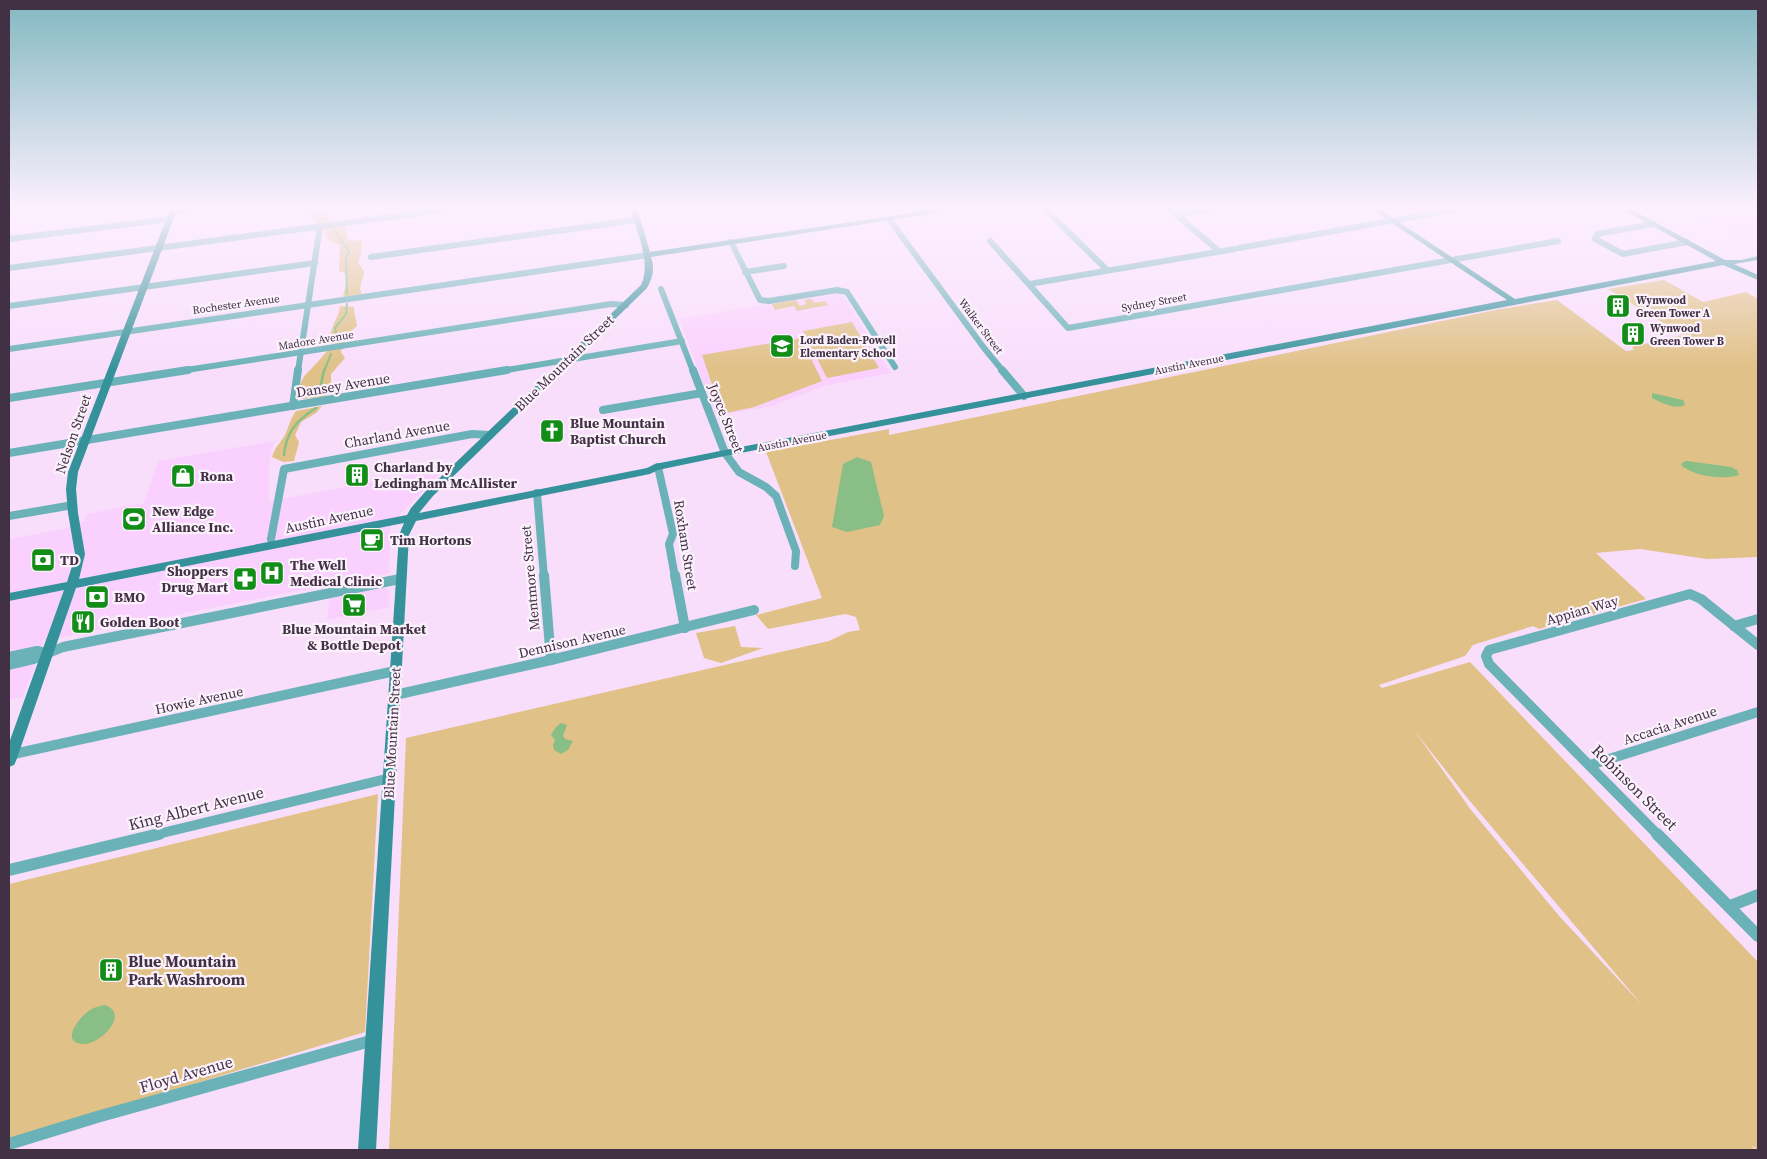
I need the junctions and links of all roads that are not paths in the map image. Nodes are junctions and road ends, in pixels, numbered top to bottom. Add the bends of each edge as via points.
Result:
1 (61, 261) edge
2 (155, 261) edge
3 (607, 261) edge
4 (649, 261) edge
5 (740, 261) edge
6 (920, 261) edge
7 (1008, 261) edge
8 (1098, 261) edge
9 (1160, 261) edge
10 (1445, 261) edge
11 (1453, 261) edge
12 (1745, 261) edge
13 (1724, 262) junction
14 (315, 263) joint
15 (784, 266) dead end
16 (9, 268) edge
17 (1107, 270) junction
18 (745, 272) junction
19 (1758, 278) edge
20 (1028, 284) junction
21 (144, 287) junction
22 (661, 289) dead end
23 (1513, 301) junction
24 (309, 305) junction
25 (626, 305) junction
26 (9, 306) edge
27 (127, 331) junction
28 (682, 341) junction
29 (9, 349) edge
30 (302, 352) junction
31 (569, 360) junction
32 (895, 367) dead end
33 (107, 382) junction
34 (702, 393) junction
35 (1024, 396) junction
36 (9, 398) edge
37 (293, 406) junction
38 (603, 410) dead end
39 (490, 435) junction
40 (84, 441) junction
41 (9, 453) edge
42 (725, 453) junction
43 (656, 467) junction
44 (537, 493) junction
45 (73, 505) junction
46 (412, 514) junction
47 (9, 516) edge
48 (271, 539) junction
49 (262, 548) junction
50 (795, 566) dead end
51 (400, 579) junction
52 (72, 581) junction
53 (9, 590) edge
54 (9, 597) edge
55 (754, 610) dead end
56 (1758, 619) edge
57 (1734, 626) junction
58 (685, 628) junction
59 (1758, 645) edge
60 (46, 653) junction
61 (9, 657) edge
62 (552, 660) junction
63 (1487, 661) joint
64 (9, 665) edge
65 (395, 672) junction
66 (395, 695) junction
67 (1758, 712) edge
68 (9, 757) edge
69 (1590, 765) junction
70 (390, 778) junction
71 (9, 870) edge
72 (1758, 895) edge
73 (1730, 906) junction
74 (1758, 936) edge
75 (374, 1040) junction
76 (9, 1144) edge
77 (367, 1150) edge

1 - 16 street
2 - 21 main road, Nelson Street
3 - 24 street, Rochester Avenue
4 - 25 main road, Blue Mountain Street via 650,271 646,282
5 - 18 street
6 - 35 street, Walker Street
7 - 20 street
8 - 17 street
9 - 17 street
10 - 20 street, Sydney Street via 1068,328
11 - 23 main road
12 - 13 main road, Austin Avenue
13 - 19 main road
13 - 23 main road, Austin Avenue
14 - 21 street
14 - 24 street
15 - 18 street
17 - 20 street
18 - 32 street via 762,301 847,292
21 - 26 street
21 - 27 main road, Nelson Street
22 - 28 street, Joyce Street
23 - 35 main road, Austin Avenue
24 - 27 street, Rochester Avenue
24 - 30 street
25 - 30 street, Madore Avenue via 611,304
25 - 31 main road, Blue Mountain Street
27 - 29 street, Rochester Avenue
27 - 33 main road, Nelson Street
28 - 31 street, Dansey Avenue
28 - 34 street, Joyce Street
30 - 33 street, Madore Avenue
30 - 37 street
31 - 37 street, Dansey Avenue
31 - 39 main road, Blue Mountain Street
33 - 36 street, Madore Avenue
33 - 40 main road, Nelson Street
34 - 38 street
34 - 42 street, Joyce Street
35 - 42 main road, Austin Avenue
37 - 40 street, Dansey Avenue
39 - 46 main road, Blue Mountain Street via 430,492
39 - 48 street, Charland Avenue via 472,434 284,469
40 - 41 street, Dansey Avenue
40 - 45 main road, Nelson Street via 73,472
42 - 43 main road, Austin Avenue
42 - 50 street, Joyce Street via 739,472 776,496 796,551
43 - 44 main road, Austin Avenue via 650,471
43 - 46 main road, Austin Avenue via 650,465 580,477
43 - 58 street, Roxham Street via 672,534 669,544
44 - 46 main road, Austin Avenue
44 - 62 street, Mentmore Street
45 - 47 street
45 - 52 main road, Nelson Street via 80,554
46 - 48 main road, Austin Avenue
46 - 49 main road, Austin Avenue
46 - 51 main road, Blue Mountain Street via 402,546
48 - 49 main road
48 - 52 main road, Austin Avenue
49 - 52 main road, Austin Avenue
51 - 60 street
51 - 65 main road, Blue Mountain Street
52 - 53 main road, Austin Avenue
52 - 54 main road, Austin Avenue
52 - 60 main road, Nelson Street
55 - 58 street, Dennison Avenue
56 - 57 street
57 - 59 street
57 - 63 street, Appian Way via 1695,596 1687,595 1489,650
58 - 62 street, Dennison Avenue
60 - 61 street via 37,651
60 - 64 street
60 - 68 main road, Nelson Street
62 - 66 street, Dennison Avenue
63 - 69 street, Robinson Street
65 - 66 main road, Blue Mountain Street
65 - 68 street, Howie Avenue
66 - 70 main road, Blue Mountain Street
67 - 69 street, Accacia Avenue
69 - 73 street, Robinson Street
70 - 71 street, King Albert Avenue
70 - 75 main road, Blue Mountain Street
72 - 73 street
73 - 74 street, Robinson Street
75 - 76 street, Floyd Avenue
75 - 77 main road, Blue Mountain Street

